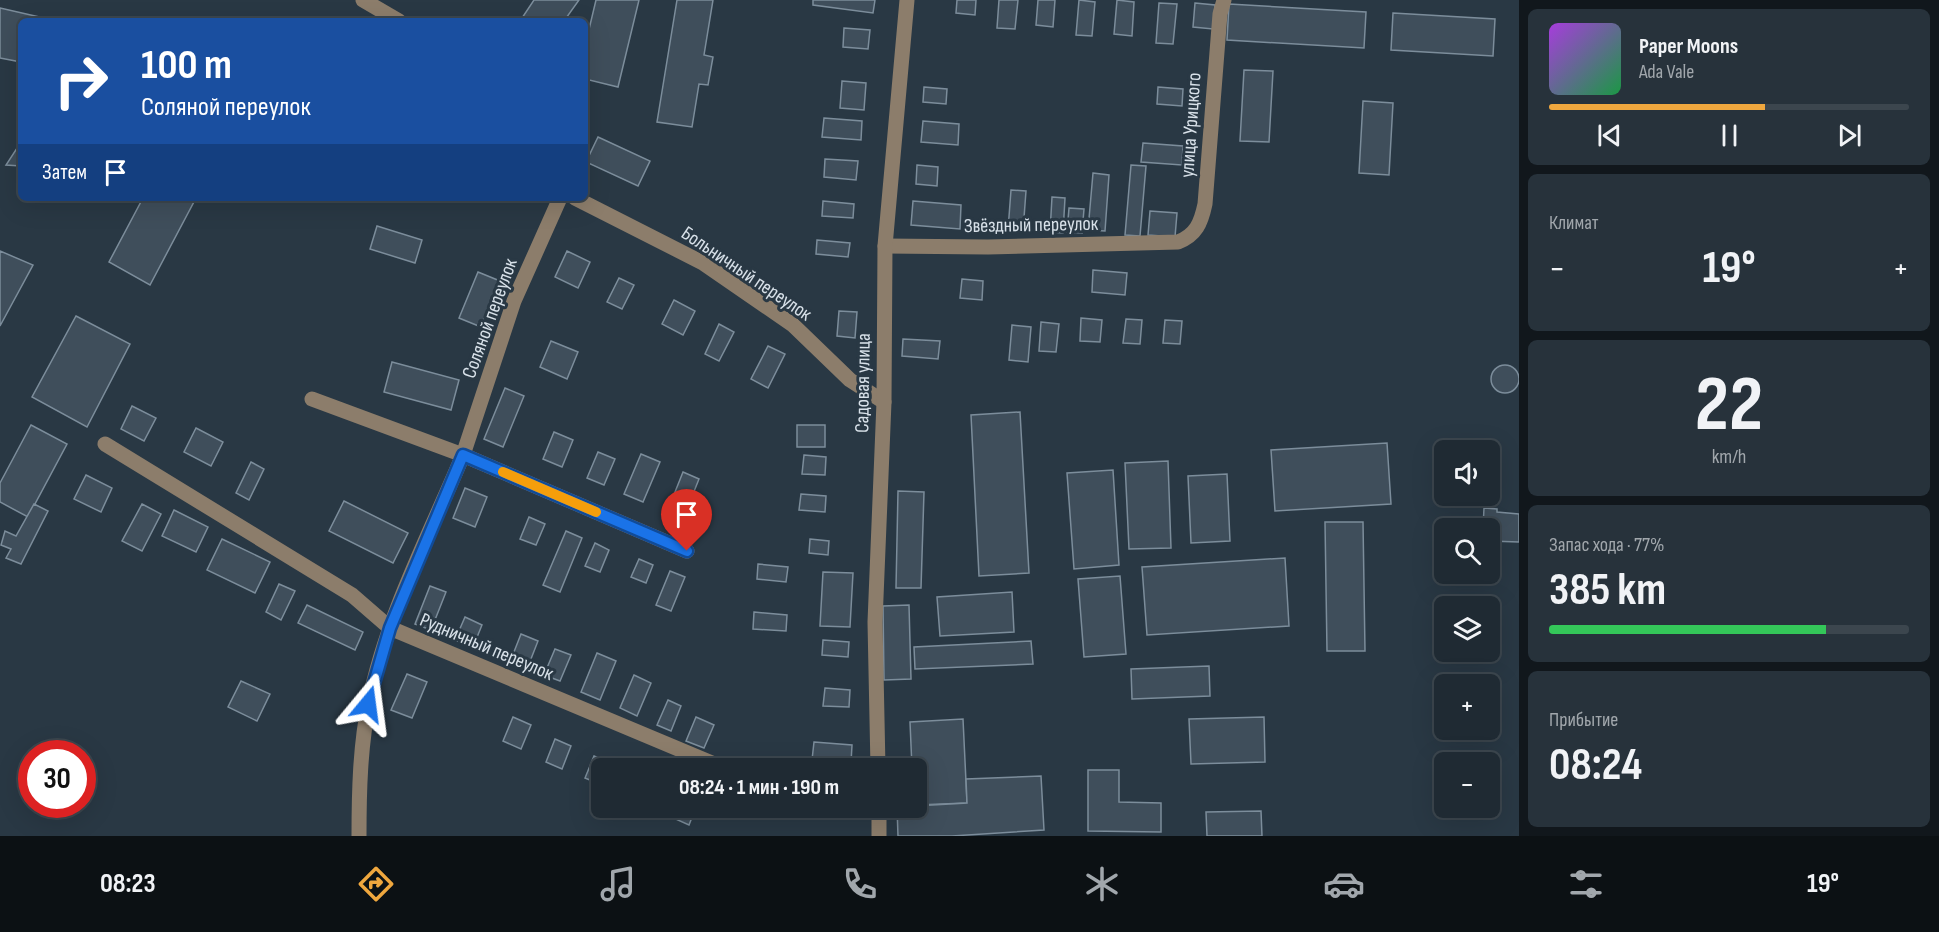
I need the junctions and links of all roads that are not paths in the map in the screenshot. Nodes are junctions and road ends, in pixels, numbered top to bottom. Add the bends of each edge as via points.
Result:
1 (363, 0) edge
2 (907, 0) edge
3 (1224, 0) edge
4 (394, 18) edge
5 (559, 201) edge
6 (581, 201) edge
7 (1178, 242) joint
8 (885, 246) junction
9 (312, 399) dead end
10 (884, 402) junction
11 (105, 444) dead end
12 (463, 455) junction
13 (687, 551) dead end
14 (390, 628) junction
15 (700, 758) edge
16 (878, 758) edge
17 (879, 818) edge
18 (358, 836) edge
19 (879, 836) edge

1 - 4 street
2 - 8 street, Садовая улица
3 - 7 street, улица Урицкого via 1205,204 1201,222 1190,237
5 - 12 street, Соляной переулок via 514,301
6 - 10 street, Больничный переулок via 703,263 793,325 850,380
7 - 8 street, Звёздный переулок
8 - 10 street, Садовая улица
9 - 12 street
10 - 16 street, Садовая улица via 875,622
11 - 14 street, Рудничный переулок via 352,595
12 - 13 street
12 - 14 street, Соляной переулок
14 - 15 street, Рудничный переулок
14 - 18 street, Соляной переулок via 368,704
17 - 19 street

